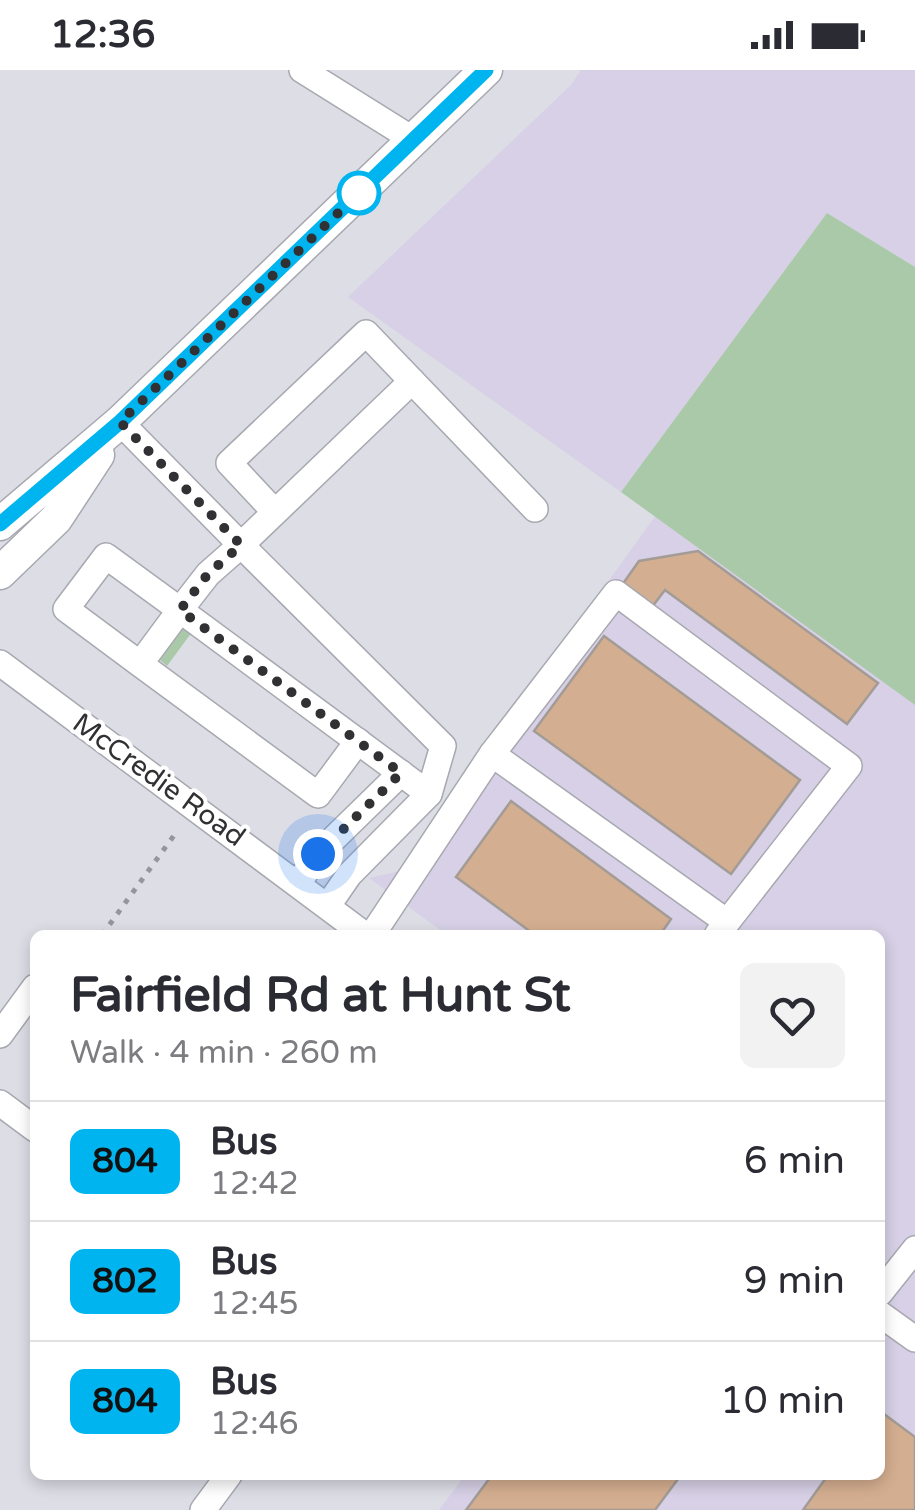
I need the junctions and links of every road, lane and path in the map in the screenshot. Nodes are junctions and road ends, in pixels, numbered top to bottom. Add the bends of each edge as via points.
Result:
1 (302, 70) edge
2 (486, 70) edge
3 (414, 140) junction
4 (412, 381) junction
5 (120, 422) junction
6 (534, 510) dead end
7 (274, 511) junction
8 (0, 524) edge
9 (241, 545) junction
10 (0, 573) edge
11 (180, 610) junction
12 (0, 663) edge
13 (140, 664) junction
14 (358, 741) junction
15 (492, 754) junction
16 (401, 773) junction
17 (430, 794) junction
18 (175, 834) dead end
19 (299, 882) junction
20 (329, 904) junction
21 (722, 928) edge
22 (106, 930) edge
23 (362, 930) edge
24 (371, 930) edge
25 (30, 994) edge
26 (0, 1035) edge
27 (0, 1103) edge
28 (30, 1125) edge
29 (915, 1249) edge
30 (885, 1287) edge
31 (885, 1318) edge
32 (915, 1340) edge
33 (225, 1480) edge
34 (204, 1510) edge

1 - 3 street
2 - 3 main road
3 - 5 main road
4 - 6 street
4 - 7 street
4 - 7 street via 366,333 229,463
5 - 8 main road
5 - 9 street
5 - 10 main road via 56,519
7 - 9 street
9 - 11 street
9 - 17 street via 443,746
11 - 13 street
11 - 13 street via 106,556 66,608
11 - 14 street
12 - 19 street, McCredie Road
13 - 14 street via 318,795
14 - 16 street
15 - 21 street
15 - 21 street via 616,593 849,766
15 - 24 street
16 - 17 street
16 - 19 street via 318,854
17 - 20 street via 348,875
18 - 22 path
19 - 20 street, McCredie Road
20 - 23 street, McCredie Road
25 - 26 street
27 - 28 street
29 - 30 street
31 - 32 street
33 - 34 street

